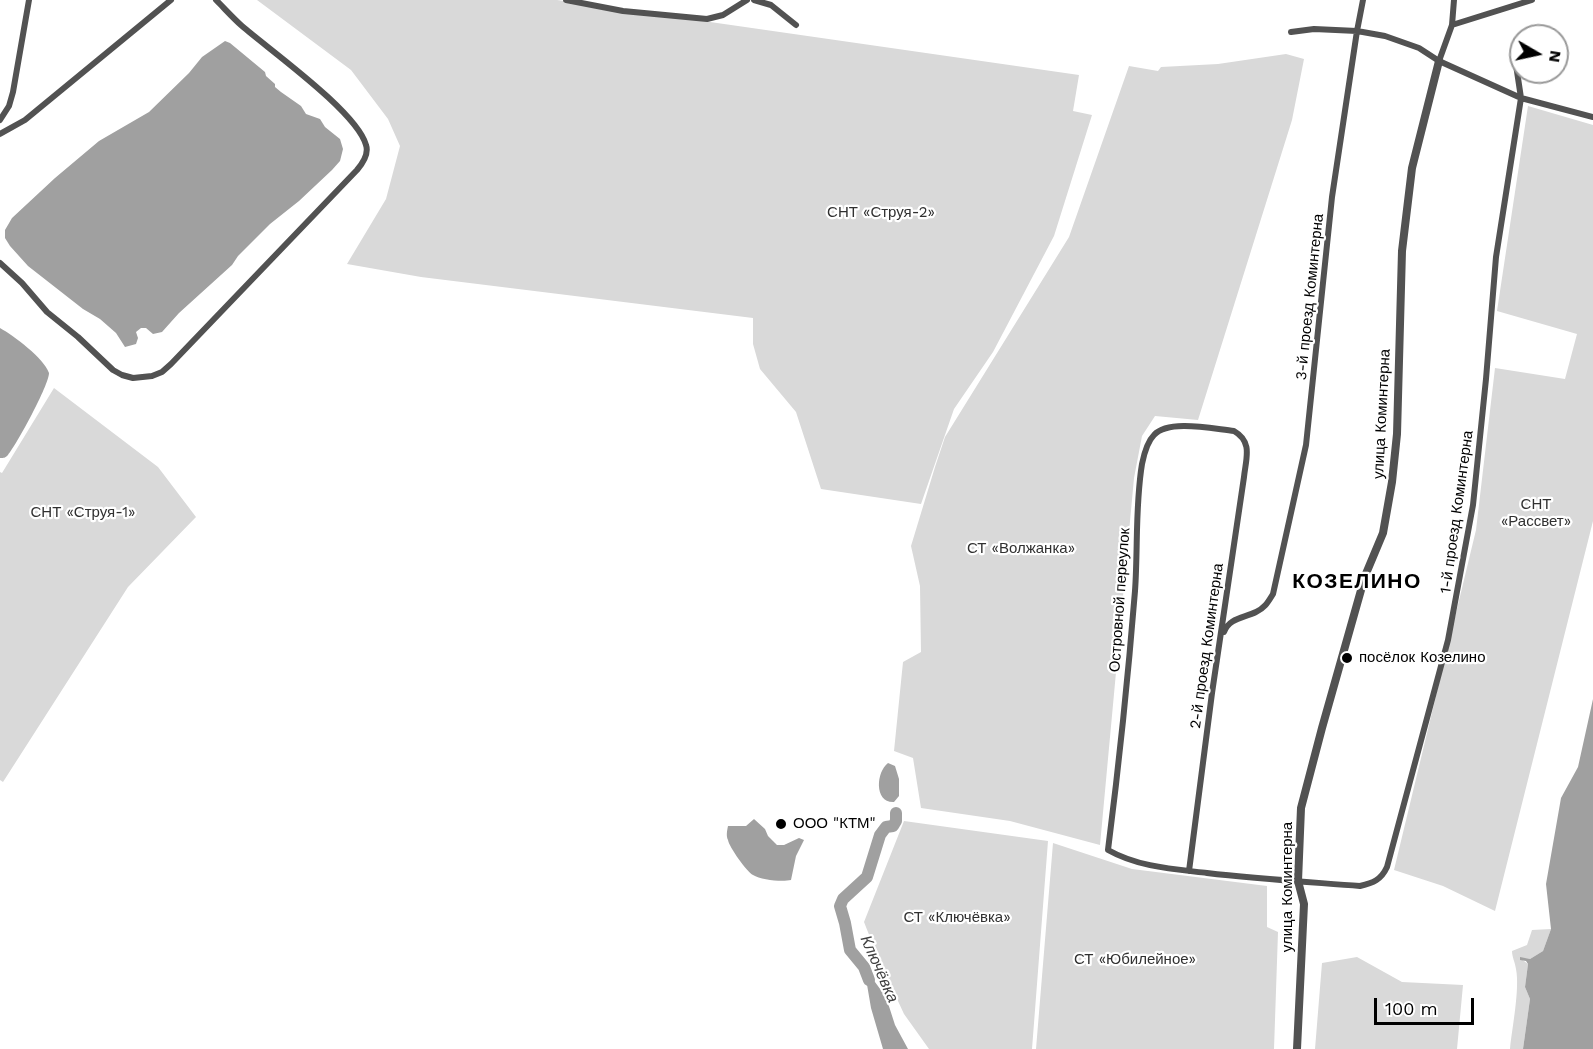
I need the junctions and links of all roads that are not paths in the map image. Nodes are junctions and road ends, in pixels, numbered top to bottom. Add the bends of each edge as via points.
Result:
1 (29, 0) edge
2 (171, 0) edge
3 (216, 0) edge
4 (566, 0) edge
5 (747, 0) edge
6 (754, 0) edge
7 (1363, 0) edge
8 (1454, 0) edge
9 (1532, 0) edge
10 (796, 25) dead end
11 (1452, 25) junction
12 (1357, 31) junction
13 (1291, 32) dead end
14 (1439, 61) junction
15 (1519, 84) edge
16 (1521, 98) junction
17 (1593, 117) edge
18 (0, 120) edge
19 (0, 134) edge
20 (0, 263) edge
21 (1233, 431) joint
22 (1220, 644) junction
23 (1108, 850) joint
24 (1189, 871) junction
25 (1299, 881) junction
26 (1297, 1049) edge

1 - 18 street via 14,92
2 - 19 street via 25,120
3 - 20 street via 352,122 367,150 357,170 171,364 152,376 133,378 113,370 47,312
4 - 5 street via 623,11 707,19 723,15
6 - 10 street via 771,5
7 - 12 street, 3-й проезд Коминтерна
8 - 11 street, улица Коминтерна
9 - 11 street
11 - 14 street, улица Коминтерна
12 - 13 street
12 - 14 street via 1411,45
12 - 22 street, 3-й проезд Коминтерна via 1332,197 1306,446 1273,594 1267,605 1227,626
14 - 16 street
14 - 25 street, улица Коминтерна via 1412,168 1402,251 1392,482 1383,533 1365,576 1302,807
15 - 16 street, 1-й проезд Коминтерна
16 - 17 street
16 - 25 street, 1-й проезд Коминтерна via 1496,257 1481,440 1461,575 1448,640 1387,867 1383,877 1360,886
21 - 22 street, 2-й проезд Коминтерна via 1242,435 1247,452
21 - 23 street, Островной переулок via 1164,428 1147,447 1138,499 1127,681
22 - 24 street, 2-й проезд Коминтерна
23 - 24 street, 1-й проезд Коминтерна via 1140,864
24 - 25 street, 1-й проезд Коминтерна
25 - 26 street, улица Коминтерна via 1304,904

